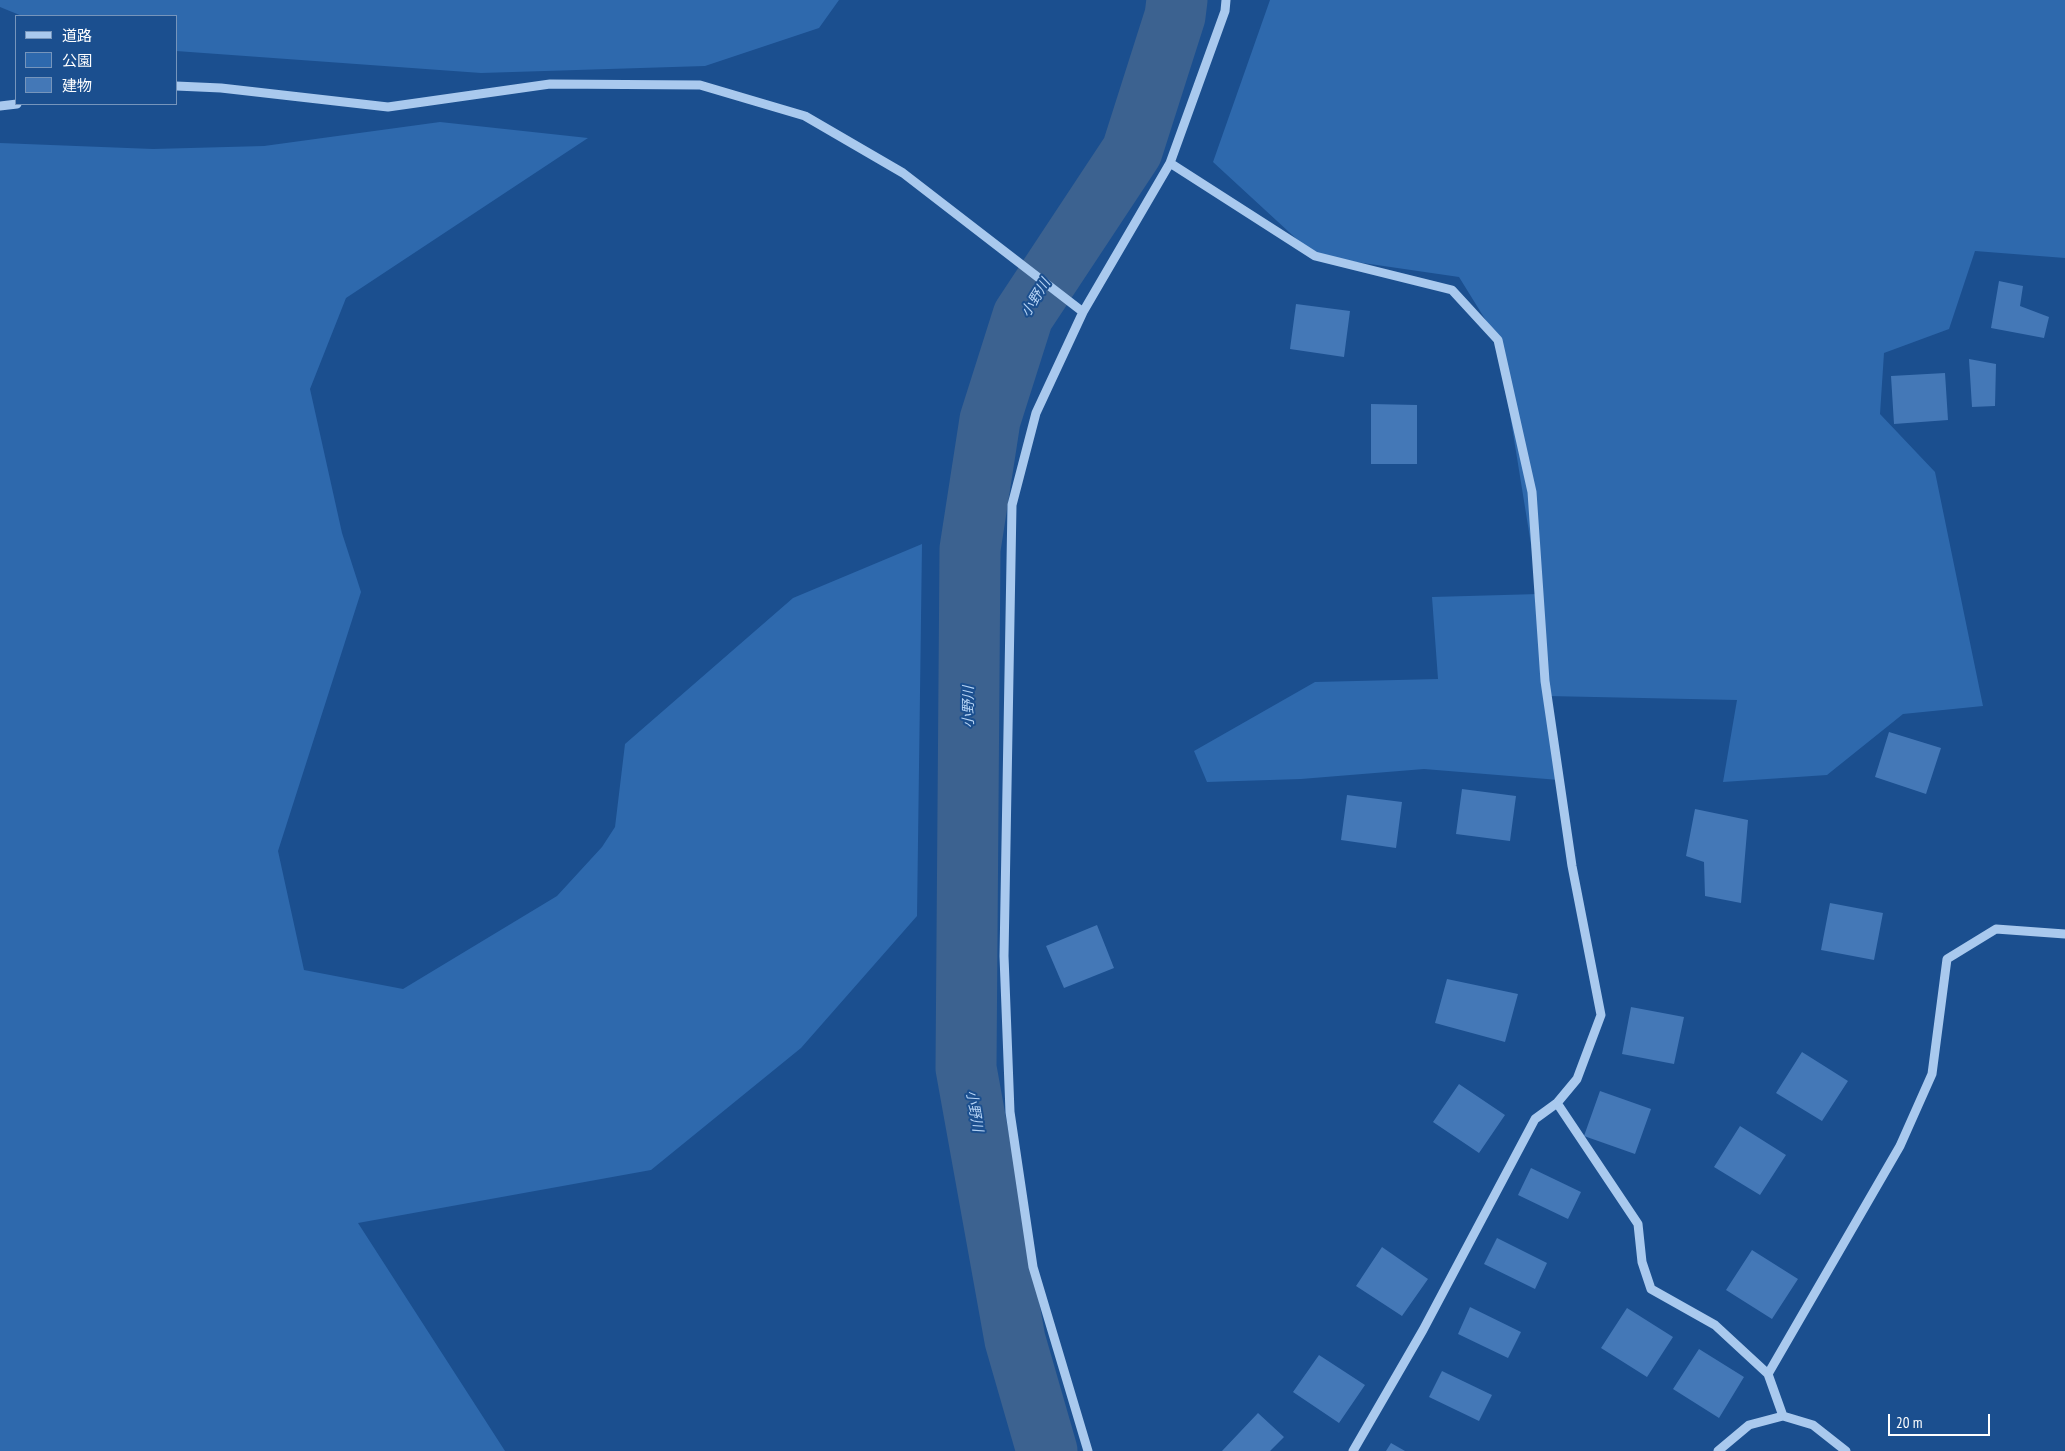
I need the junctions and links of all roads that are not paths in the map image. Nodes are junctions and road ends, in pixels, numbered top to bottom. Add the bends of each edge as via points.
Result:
1 (1226, 0) edge
2 (178, 86) edge
3 (15, 104) edge
4 (0, 106) edge
5 (1170, 163) junction
6 (1084, 312) junction
7 (2065, 934) edge
8 (1557, 1103) junction
9 (1768, 1374) junction
10 (1783, 1416) junction
11 (1088, 1451) edge
12 (1353, 1451) edge
13 (1718, 1451) edge
14 (1846, 1451) edge

1 - 5 street via 1225,11
2 - 6 street via 388,107 550,84 700,85 805,116 903,173
3 - 4 street
5 - 6 street
5 - 8 street via 1316,256 1452,290 1498,340 1532,492 1545,681 1572,866 1601,1015 1577,1079
6 - 11 street via 1036,413 1012,505 1004,956 1010,1112 1033,1267
7 - 9 street via 1996,929 1947,959 1932,1074 1900,1146
8 - 9 street via 1638,1224 1642,1262 1651,1289 1715,1325
8 - 12 street via 1535,1119 1423,1330
9 - 10 street
10 - 13 street via 1748,1425
10 - 14 street via 1813,1425

